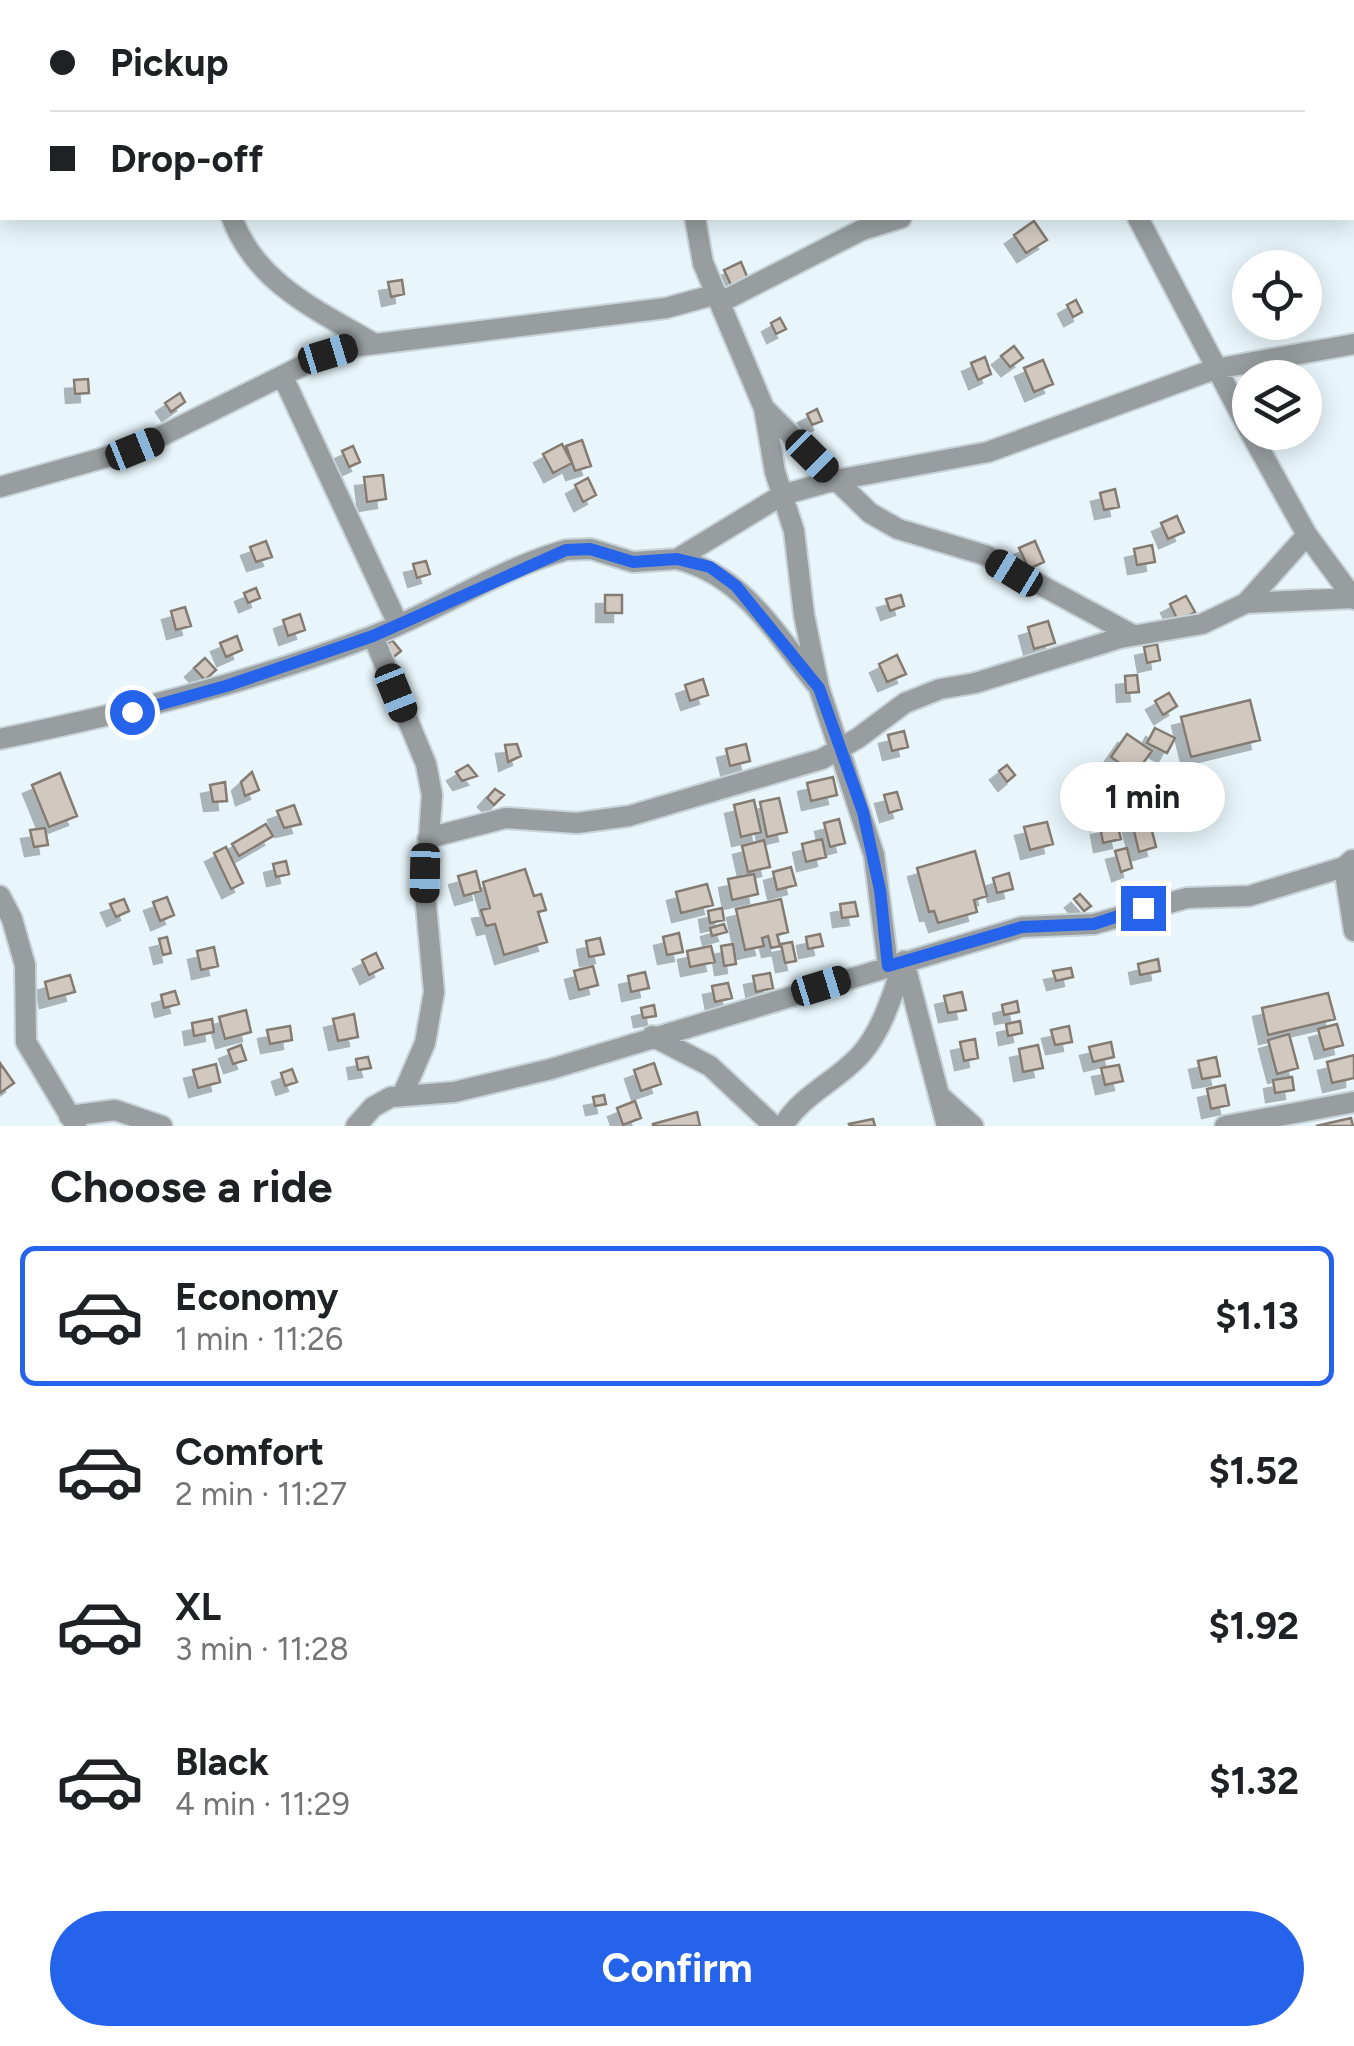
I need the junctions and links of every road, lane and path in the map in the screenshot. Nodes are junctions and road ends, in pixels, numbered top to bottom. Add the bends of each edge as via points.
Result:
1 (233, 220) edge
2 (695, 220) edge
3 (884, 220) edge
4 (1139, 220) edge
5 (719, 298) junction
6 (373, 343) junction
7 (1354, 344) edge
8 (1215, 369) junction
9 (283, 377) junction
10 (1232, 400) edge
11 (764, 408) junction
12 (1260, 450) edge
13 (836, 480) junction
14 (0, 487) edge
15 (782, 495) junction
16 (1307, 535) junction
17 (677, 559) junction
18 (1351, 592) edge
19 (1246, 602) junction
20 (398, 624) junction
21 (1134, 635) junction
22 (373, 636) junction
23 (819, 688) junction
24 (0, 739) edge
25 (842, 749) junction
26 (428, 838) junction
27 (1349, 863) edge
28 (0, 896) edge
29 (1354, 931) edge
30 (896, 964) junction
31 (652, 1036) junction
32 (403, 1094) junction
33 (942, 1098) junction
34 (1354, 1102) edge
35 (72, 1121) edge
36 (162, 1126) edge
37 (356, 1126) edge
38 (774, 1126) edge
39 (782, 1126) edge
40 (947, 1126) edge
41 (974, 1126) edge
42 (1224, 1126) edge

1 - 6 street via 272,279
2 - 5 street
3 - 5 street
4 - 8 street
5 - 6 street
5 - 11 street
6 - 9 street via 328,354
7 - 8 street
8 - 10 street
8 - 13 street via 1005,447
9 - 14 street via 135,449
9 - 20 street
11 - 13 street
11 - 15 street
12 - 16 street
13 - 15 street
13 - 21 street via 898,529 986,555
15 - 17 street
15 - 23 street via 794,531
16 - 18 street
16 - 19 street
17 - 20 street via 633,562 590,549 566,550
17 - 23 street via 710,567 736,586
18 - 19 street
19 - 21 street via 1202,624
20 - 22 street
21 - 25 street via 924,694
22 - 24 street via 165,705
22 - 26 street via 430,780
23 - 25 street
25 - 26 street via 629,816 577,822 506,818
25 - 30 street via 874,855
26 - 32 street via 432,1008
27 - 29 street
27 - 30 street via 1269,892 1187,898 1094,924 1040,923
28 - 35 street via 25,964 26,1042
30 - 31 street
30 - 33 street
30 - 39 street via 883,1018 862,1054 805,1098
31 - 32 street via 537,1073 454,1092
31 - 38 street via 710,1066
32 - 37 street via 382,1101
33 - 40 street
33 - 41 street
34 - 42 street
35 - 36 street via 115,1110

